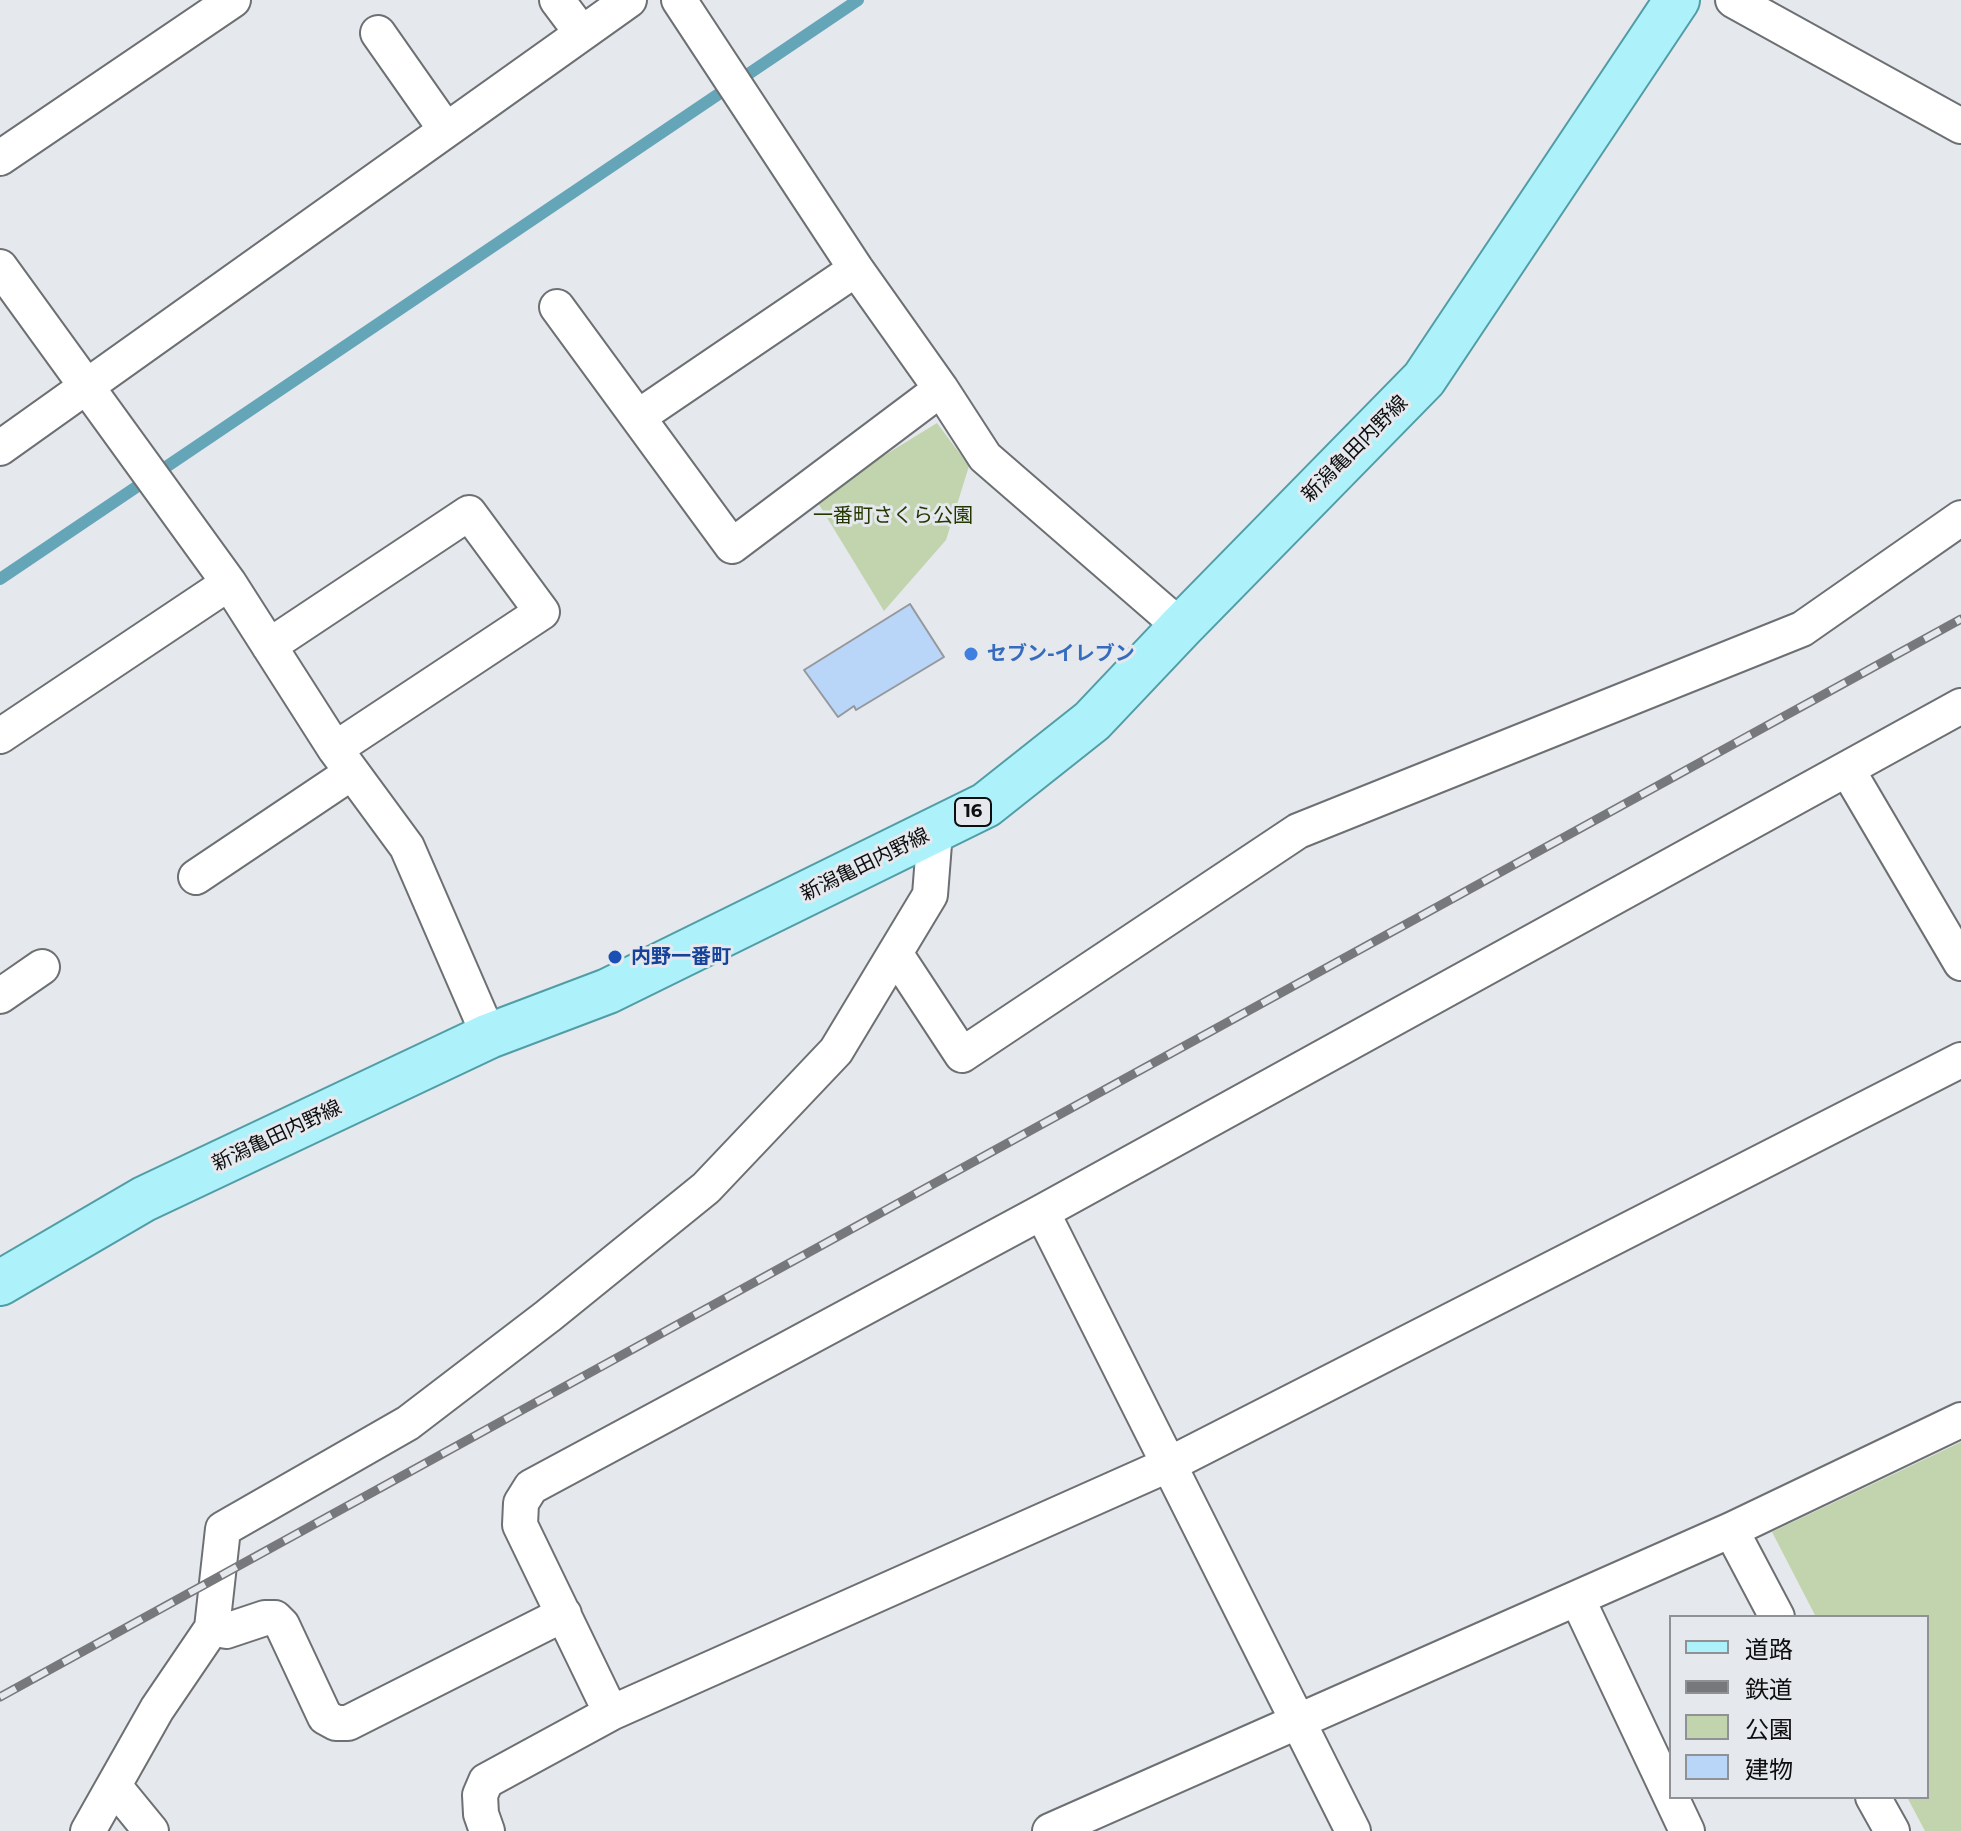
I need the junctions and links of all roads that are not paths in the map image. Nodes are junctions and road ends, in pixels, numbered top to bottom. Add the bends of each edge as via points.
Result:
1 (233, 0) edge
2 (557, 0) edge
3 (629, 0) edge
4 (679, 0) edge
5 (1677, 0) edge
6 (1733, 0) edge
7 (581, 32) junction
8 (378, 33) dead end
9 (1961, 126) edge
10 (446, 130) junction
11 (0, 158) edge
12 (0, 267) edge
13 (856, 269) junction
14 (10, 304) edge
15 (557, 307) dead end
16 (85, 386) junction
17 (941, 389) junction
18 (638, 417) junction
19 (0, 448) edge
20 (1961, 518) edge
21 (229, 583) junction
22 (1181, 627) junction
23 (269, 646) junction
24 (1961, 706) edge
25 (0, 736) edge
26 (343, 761) junction
27 (1847, 769) junction
28 (935, 831) junction
29 (196, 877) dead end
30 (895, 953) junction
31 (1961, 963) edge
32 (42, 967) dead end
33 (0, 996) edge
34 (489, 1036) junction
35 (1961, 1060) edge
36 (1042, 1212) junction
37 (0, 1283) edge
38 (1961, 1420) edge
39 (1170, 1464) junction
40 (1731, 1530) junction
41 (1577, 1598) junction
42 (564, 1614) junction
43 (1776, 1615) edge
44 (212, 1628) junction
45 (611, 1713) junction
46 (1298, 1720) junction
47 (115, 1787) junction
48 (1669, 1793) edge
49 (1672, 1799) edge
50 (1874, 1799) edge
51 (88, 1831) edge
52 (151, 1831) edge
53 (487, 1831) edge
54 (1050, 1831) edge
55 (1353, 1831) edge
56 (1687, 1831) edge
57 (1892, 1831) edge

1 - 11 street
2 - 7 street
3 - 7 street
4 - 13 street
5 - 22 main road, 新潟亀田内野線 / 16 via 1424,379
6 - 9 street
7 - 10 street
8 - 10 street
10 - 16 street
12 - 14 street
13 - 17 street
13 - 18 street
14 - 16 street
15 - 18 street
16 - 19 street
16 - 21 street
17 - 18 street via 732,546
17 - 22 street via 985,457
20 - 30 street via 1802,629 1298,831 962,1055
21 - 23 street
21 - 25 street
22 - 28 main road, 新潟亀田内野線 / 16 via 1092,721 986,805
23 - 26 street
23 - 26 street via 469,513 542,612
24 - 27 street
26 - 29 street
26 - 34 street via 407,847
27 - 31 street
27 - 36 street
28 - 30 street via 930,895
28 - 34 main road, 新潟亀田内野線 / 16 via 608,991
30 - 44 street via 836,1051 706,1188 408,1423 223,1529
32 - 33 street
34 - 37 main road, 新潟亀田内野線 / 16 via 144,1199
35 - 39 street
36 - 39 street
36 - 42 street via 531,1487 521,1503 520,1525
38 - 40 street
39 - 45 street
39 - 46 street
40 - 41 street
40 - 43 street
41 - 46 street
41 - 48 street
42 - 44 street via 348,1723 325,1717 275,1618 226,1631
42 - 45 street
44 - 47 street via 157,1709
45 - 53 street via 486,1781 480,1795
46 - 54 street
46 - 55 street
47 - 51 street
47 - 52 street
49 - 56 street
50 - 57 street

